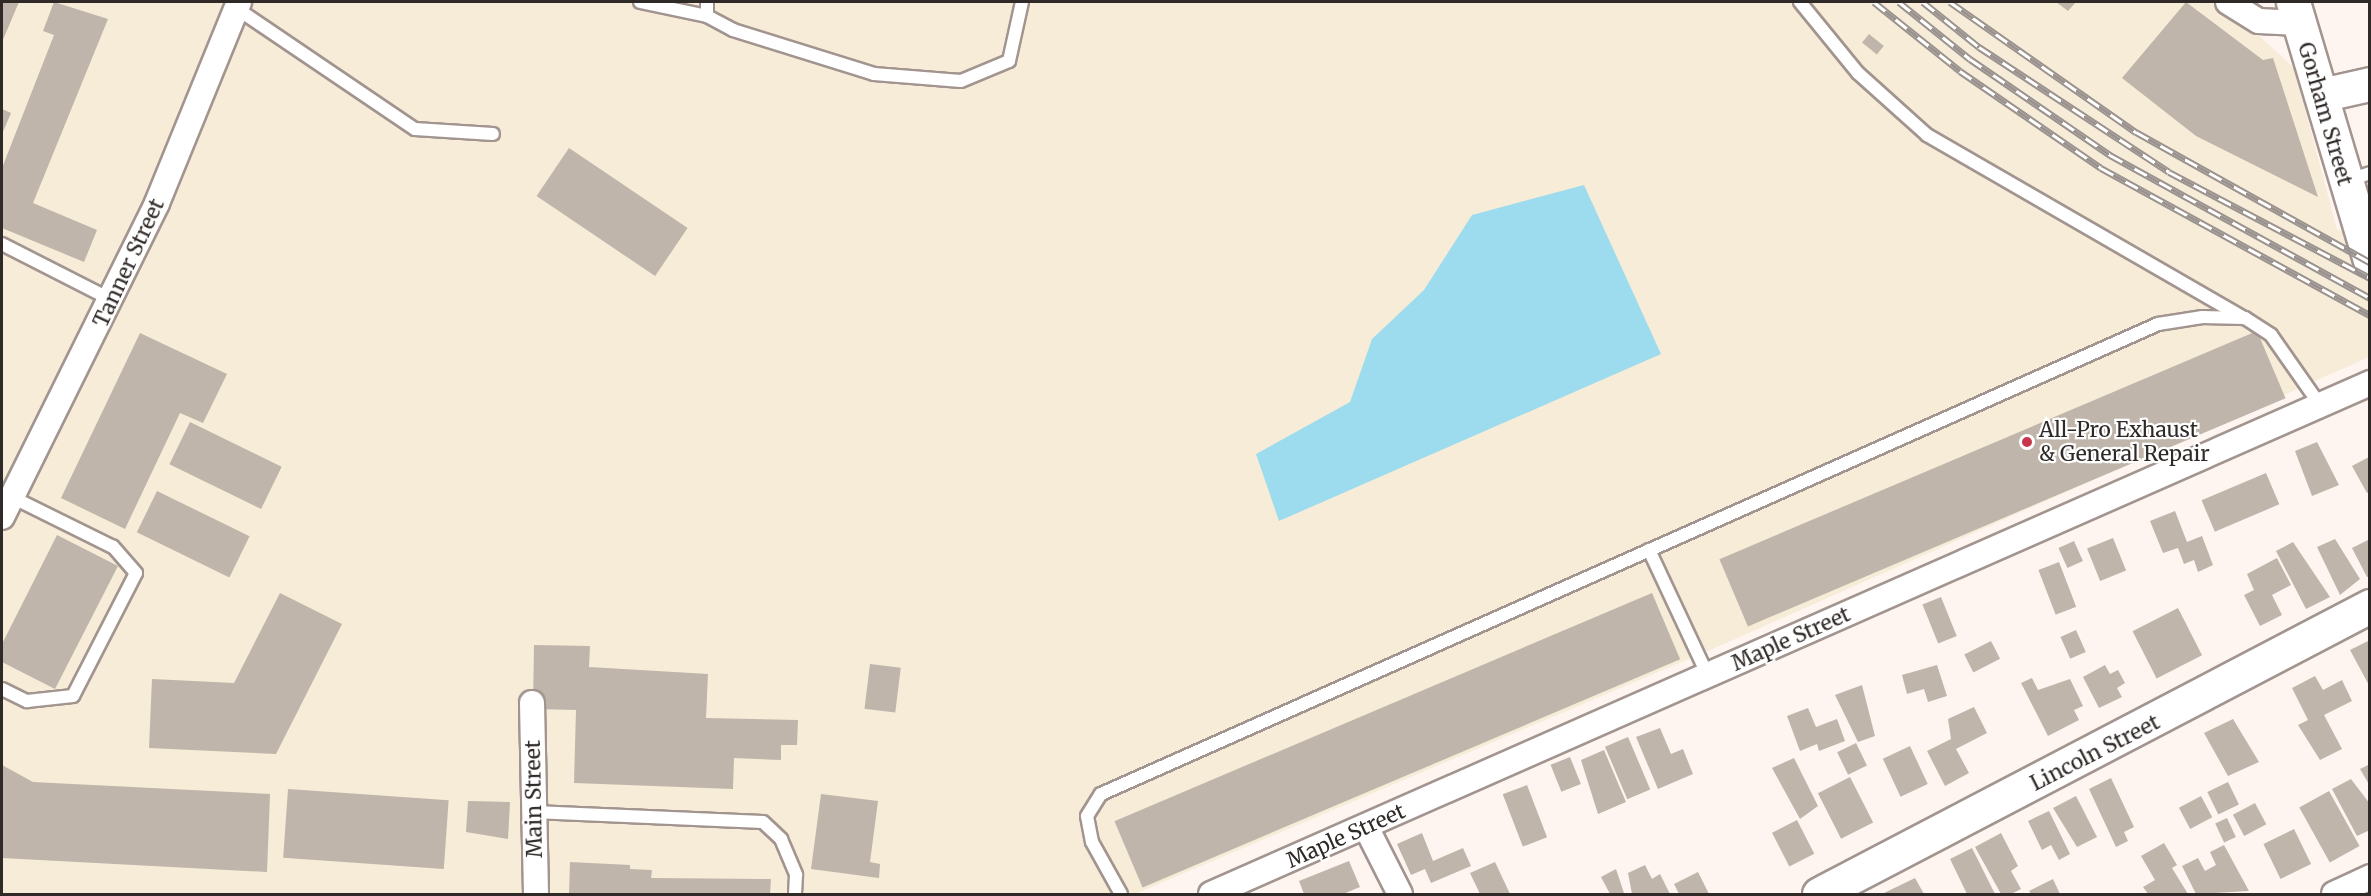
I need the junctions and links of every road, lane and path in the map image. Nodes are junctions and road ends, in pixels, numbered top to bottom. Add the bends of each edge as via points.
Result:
1 (640, 2) edge
2 (707, 2) edge
3 (1022, 2) edge
4 (1800, 2) edge
5 (2228, 2) edge
6 (238, 5) edge
7 (2296, 12) edge
8 (707, 16) junction
9 (2370, 84) edge
10 (2321, 96) junction
11 (493, 134) dead end
12 (2356, 178) edge
13 (2, 244) edge
14 (2370, 260) edge
15 (112, 300) junction
16 (2245, 318) junction
17 (2370, 383) edge
18 (2320, 405) junction
19 (7, 507) edge
20 (1649, 550) junction
21 (2370, 606) edge
22 (1708, 676) junction
23 (2, 689) edge
24 (532, 703) dead end
25 (534, 812) junction
26 (1366, 827) junction
27 (2370, 877) edge
28 (536, 894) edge
29 (795, 894) edge
30 (1121, 894) edge
31 (1211, 894) edge
32 (1400, 894) edge
33 (1819, 894) edge
34 (2334, 894) edge

1 - 8 lane
2 - 8 lane
3 - 8 lane via 1009,61 961,81 874,74 733,30
4 - 16 lane via 1858,72 1928,135
5 - 7 street via 2259,21
6 - 11 lane via 415,129
6 - 15 street, Tanner Street via 195,119
7 - 10 street, Gorham Street
9 - 10 street
10 - 12 street, Gorham Street
12 - 14 street, Gorham Street
13 - 15 lane
15 - 19 street, Tanner Street
16 - 18 lane via 2271,335
16 - 20 lane via 2202,317 2158,324
17 - 18 street, Maple Street
18 - 22 street, Maple Street
19 - 23 lane via 113,547 136,573 73,696 27,701
20 - 22 lane
20 - 30 lane via 1101,794 1087,816 1092,842
21 - 33 street, Lincoln Street
22 - 26 street, Maple Street
24 - 25 street, Main Street
25 - 28 street, Main Street
25 - 29 lane via 763,822 781,838 796,875
26 - 31 street, Maple Street
26 - 32 street
27 - 34 street

